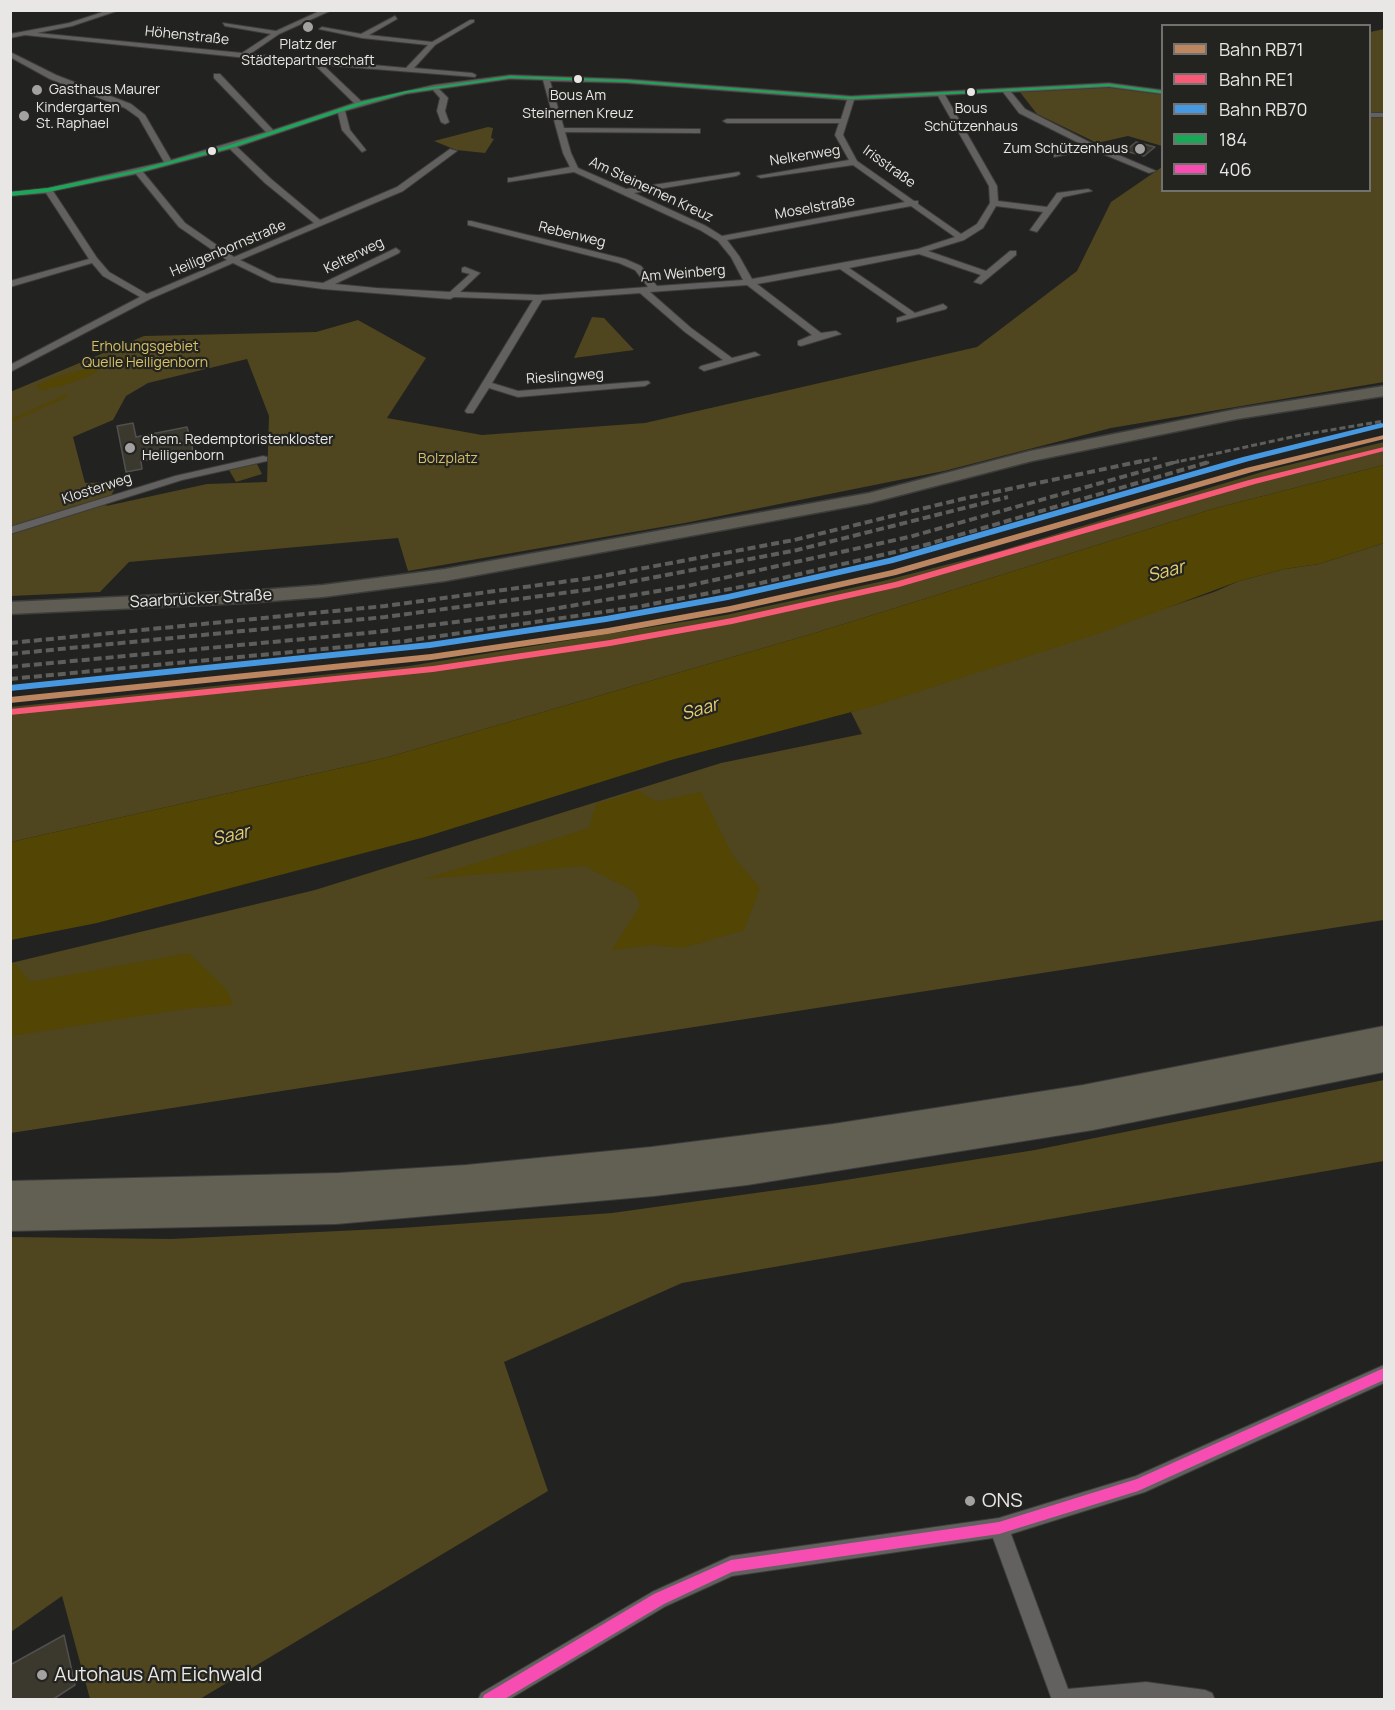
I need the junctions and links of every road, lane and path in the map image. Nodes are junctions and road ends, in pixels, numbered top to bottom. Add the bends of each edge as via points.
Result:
1 (117, 10) edge
2 (314, 10) edge
3 (326, 12) edge
4 (395, 18) dead end
5 (472, 21) dead end
6 (225, 24) dead end
7 (322, 29) dead end
8 (277, 33) junction
9 (27, 34) junction
10 (10, 36) edge
11 (362, 36) junction
12 (432, 44) junction
13 (10, 54) edge
14 (243, 56) junction
15 (317, 63) junction
16 (412, 71) junction
17 (472, 75) dead end
18 (217, 76) dead end
19 (546, 78) junction
20 (433, 87) junction
21 (1005, 90) junction
22 (1161, 92) edge
23 (941, 94) junction
24 (851, 98) junction
25 (359, 104) junction
26 (341, 111) junction
27 (727, 121) dead end
28 (842, 121) junction
29 (445, 123) dead end
30 (560, 130) junction
31 (697, 131) dead end
32 (272, 134) junction
33 (232, 146) junction
34 (1092, 147) junction
35 (362, 150) dead end
36 (453, 151) dead end
37 (1057, 155) dead end
38 (854, 162) junction
39 (169, 163) junction
40 (575, 169) junction
41 (138, 171) junction
42 (1152, 171) dead end
43 (736, 174) dead end
44 (761, 176) dead end
45 (511, 180) dead end
46 (48, 190) junction
47 (1088, 191) dead end
48 (625, 192) junction
49 (10, 194) edge
50 (915, 203) junction
51 (994, 203) junction
52 (1047, 210) junction
53 (471, 223) dead end
54 (320, 224) junction
55 (1034, 230) dead end
56 (961, 238) junction
57 (721, 239) junction
58 (396, 251) dead end
59 (920, 251) junction
60 (1013, 253) dead end
61 (94, 260) junction
62 (235, 261) junction
63 (842, 267) junction
64 (465, 270) dead end
65 (988, 275) junction
66 (749, 282) junction
67 (978, 282) dead end
68 (10, 284) edge
69 (323, 286) junction
70 (655, 290) junction
71 (643, 291) junction
72 (450, 296) junction
73 (147, 297) junction
74 (539, 298) junction
75 (943, 307) dead end
76 (914, 316) junction
77 (900, 320) dead end
78 (836, 334) dead end
79 (819, 336) junction
80 (801, 343) dead end
81 (755, 355) dead end
82 (730, 362) junction
83 (704, 368) dead end
84 (10, 369) edge
85 (645, 383) dead end
86 (488, 385) junction
87 (1384, 391) edge
88 (471, 411) dead end
89 (263, 459) dead end
90 (10, 531) edge
91 (10, 608) edge
92 (1384, 1038) edge
93 (1384, 1059) edge
94 (10, 1195) edge
95 (10, 1216) edge
96 (1384, 1374) edge
97 (999, 1528) junction
98 (488, 1700) edge
99 (1063, 1700) edge
100 (1205, 1700) edge

1 - 9 street
2 - 3 street
3 - 8 street
4 - 11 street
5 - 12 street
6 - 8 street
7 - 11 street
8 - 14 street
9 - 10 street
9 - 14 street, Höhenstraße
11 - 12 street
12 - 16 street
13 - 39 street via 53,77 128,106 142,117
14 - 15 street, Höhenstraße
15 - 16 street, Höhenstraße
15 - 25 street
16 - 17 street, Höhenstraße
16 - 20 street
18 - 32 street
19 - 20 street via 510,77
19 - 24 street
19 - 30 street, Am Steinernen Kreuz
20 - 25 street
20 - 29 street via 444,98 441,111
21 - 22 street via 1109,85
21 - 23 street
21 - 34 street via 1022,111
23 - 24 street
23 - 51 street via 993,186
24 - 28 street
25 - 26 street
26 - 32 street
26 - 35 street via 346,130
27 - 28 street
28 - 38 street, Irisstraße via 839,135
30 - 31 street
30 - 40 street, Am Steinernen Kreuz
32 - 33 street
33 - 39 street
33 - 54 street
34 - 37 street
34 - 42 street
36 - 54 street, Heiligenbornstraße via 400,189
38 - 44 street, Nelkenweg
38 - 50 street, Irisstraße
39 - 41 street
40 - 45 street
40 - 48 street, Am Steinernen Kreuz
41 - 46 street
41 - 62 street, Am Weinberg via 182,225
43 - 48 street
46 - 49 street
46 - 61 street
47 - 52 street via 1060,195
48 - 57 street, Am Steinernen Kreuz
50 - 56 street, Irisstraße
50 - 57 street, Moselstraße
51 - 52 street
51 - 56 street, Am Weinberg via 980,226
52 - 55 street
53 - 70 street, Rebenweg via 622,261 638,268
54 - 62 street, Heiligenbornstraße
56 - 59 street, Am Weinberg
57 - 66 street, Am Steinernen Kreuz
58 - 69 street, Kelterweg
59 - 63 street, Am Weinberg
59 - 65 street
60 - 65 street
61 - 68 street
61 - 73 street via 106,274
62 - 69 street, Am Weinberg via 275,280
62 - 73 street, Heiligenbornstraße
63 - 66 street, Am Weinberg
63 - 76 street
64 - 72 street via 476,273
65 - 67 street
66 - 70 street, Am Weinberg
66 - 79 street
69 - 72 street, Am Weinberg
70 - 71 street, Am Weinberg
71 - 74 street, Am Weinberg
71 - 82 street
72 - 74 street, Am Weinberg
73 - 84 street, Heiligenbornstraße
74 - 86 street
75 - 76 street
76 - 77 street
78 - 79 street
79 - 80 street
81 - 82 street
82 - 83 street
85 - 86 street, Rieslingweg via 518,394
86 - 88 street
87 - 91 main road, Saarbrücker Straße via 1237,414 1030,456 870,498 390,584 246,597
89 - 90 street, Klosterweg via 179,478
92 - 94 highway via 1072,1100 833,1138 651,1161 478,1178 327,1187
93 - 95 highway via 982,1136 654,1182 336,1209
96 - 97 street via 1138,1485
97 - 98 street via 731,1566 659,1599
97 - 99 street
99 - 100 street via 1146,1692

